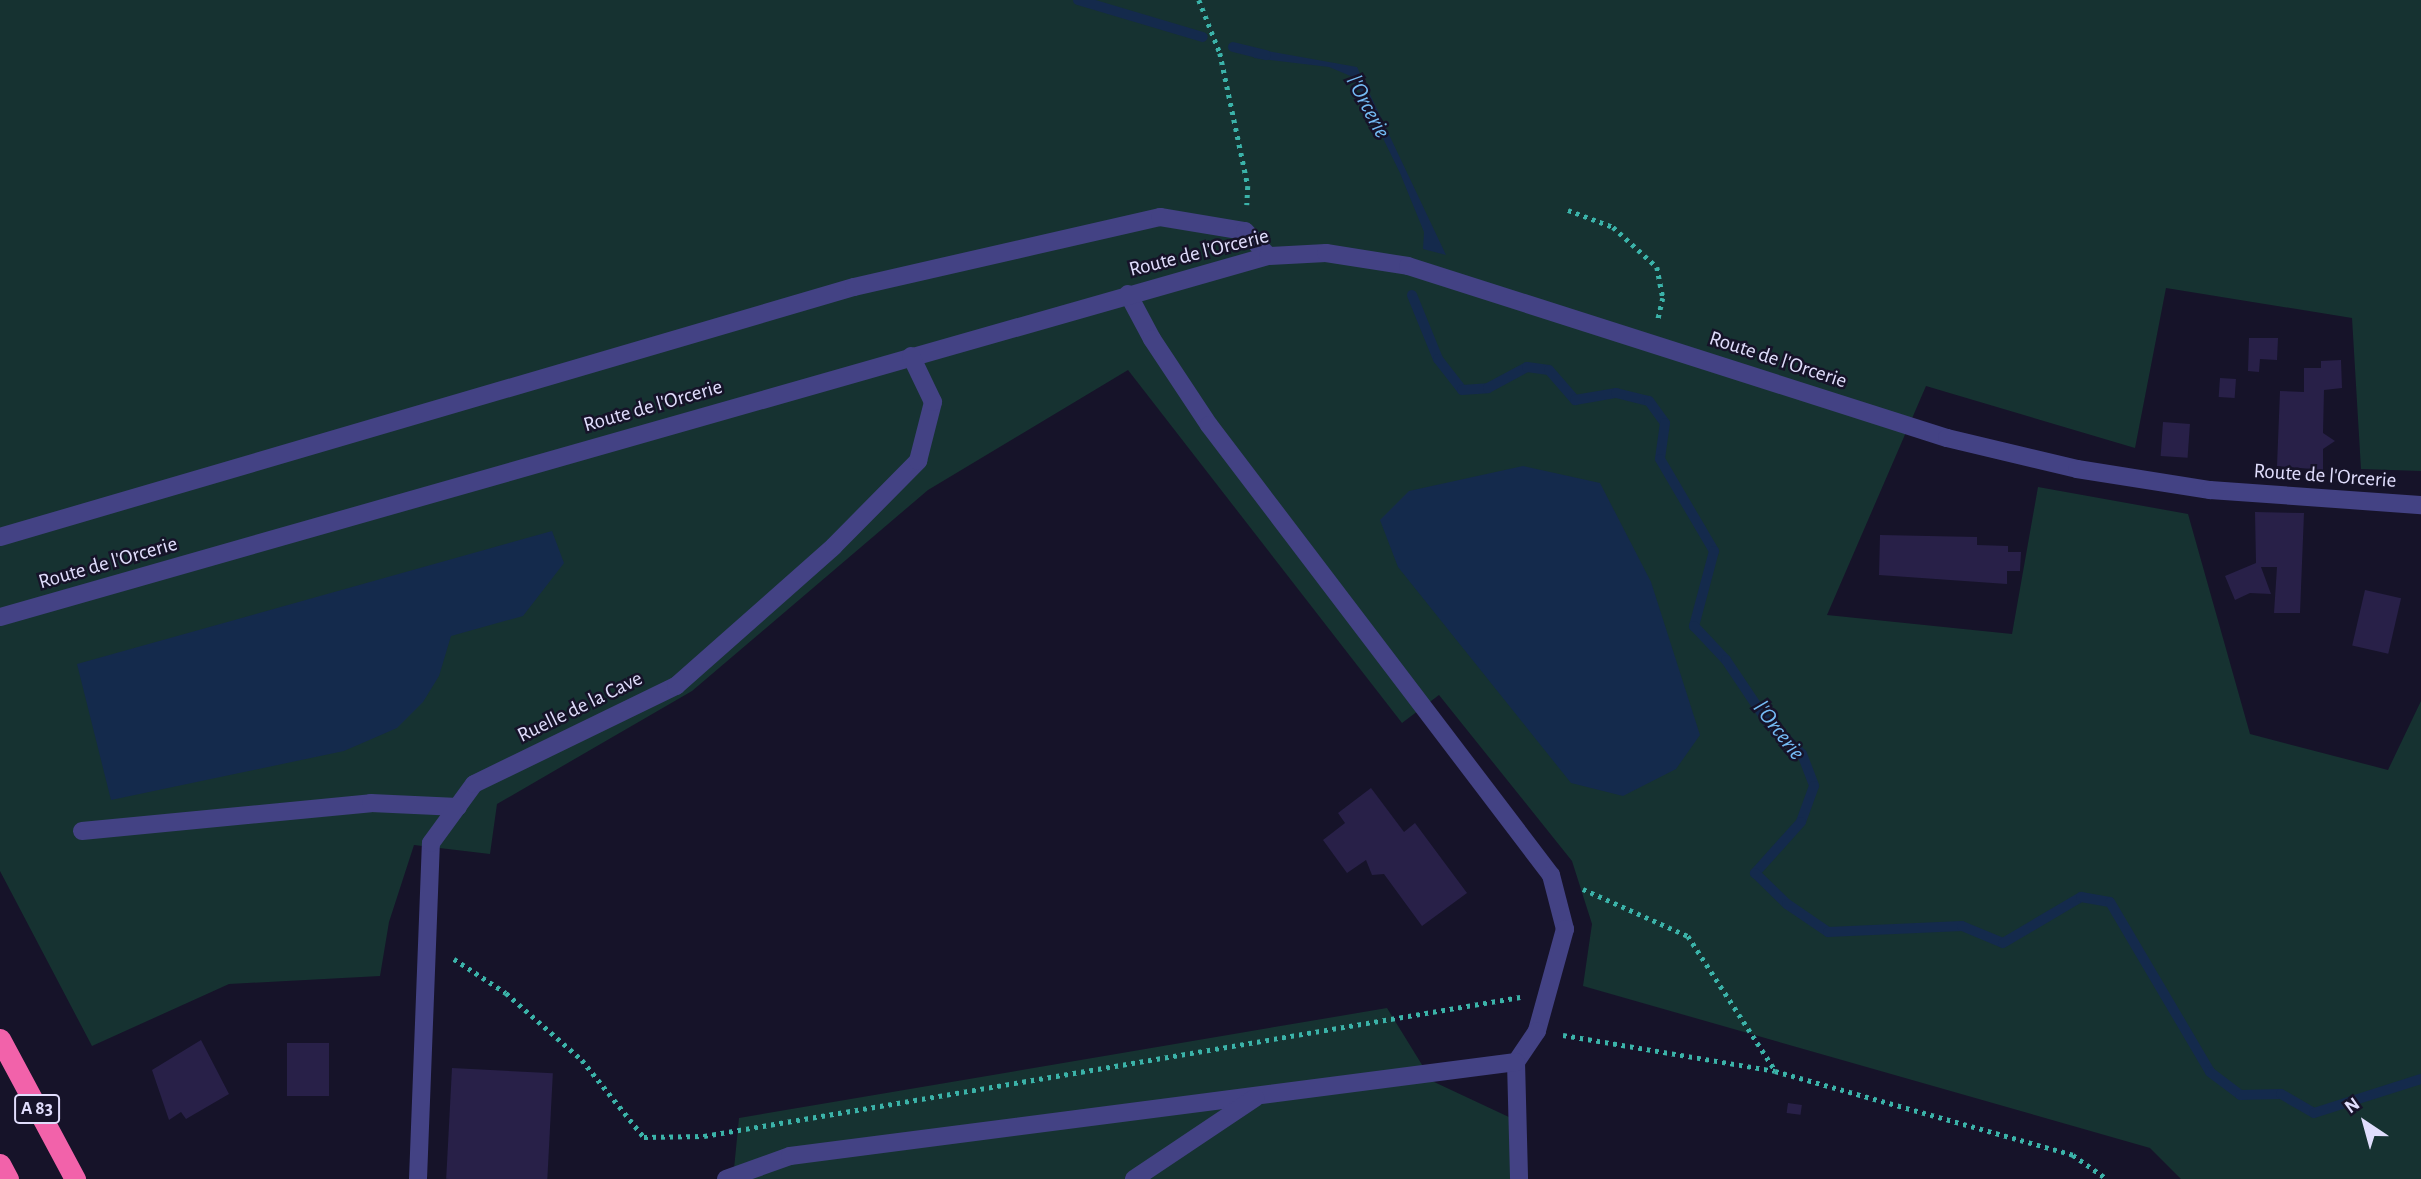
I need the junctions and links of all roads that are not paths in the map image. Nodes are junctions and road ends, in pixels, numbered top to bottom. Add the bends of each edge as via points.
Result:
1 (1268, 256) junction
2 (1128, 294) junction
3 (911, 356) junction
4 (2421, 505) edge
5 (0, 537) edge
6 (0, 617) edge
7 (458, 807) junction
8 (82, 831) dead end
9 (0, 1039) edge
10 (1516, 1062) junction
11 (1258, 1096) junction
12 (0, 1164) edge
13 (8, 1179) edge
14 (75, 1179) edge
15 (418, 1179) edge
16 (726, 1179) edge
17 (1134, 1179) edge
18 (1519, 1179) edge

1 - 2 street, Route de l'Orcerie
1 - 4 street, Route de l'Orcerie via 1325,253 1408,266 1947,438 2077,469 2196,488
1 - 5 street via 1245,231 1160,217 854,287
2 - 3 street, Route de l'Orcerie
2 - 10 street via 1209,425 1550,875 1565,929 1537,1031
3 - 6 street, Route de l'Orcerie
3 - 7 street, Ruelle de la Cave via 933,402 918,461 834,546 676,685 474,783
7 - 8 street via 371,803
7 - 15 street, Ruelle de la Cave via 431,843
9 - 14 highway, A 83
10 - 11 street
10 - 18 street
11 - 16 street via 790,1156
11 - 17 street
12 - 13 highway

